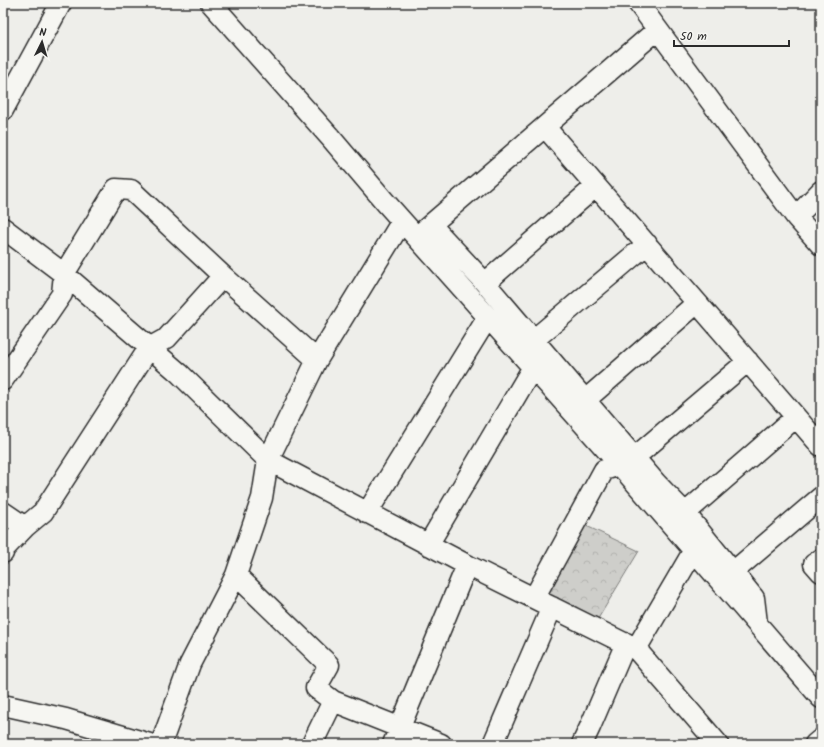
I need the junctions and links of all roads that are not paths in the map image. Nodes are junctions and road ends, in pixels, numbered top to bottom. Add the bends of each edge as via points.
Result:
1 (61, 3) edge
2 (211, 3) edge
3 (638, 3) edge
4 (657, 30) junction
5 (3, 110) edge
6 (545, 127) junction
7 (596, 186) junction
8 (821, 191) edge
9 (796, 217) junction
10 (402, 221) junction
11 (3, 228) edge
12 (424, 231) junction
13 (647, 244) junction
14 (821, 245) edge
15 (64, 274) junction
16 (223, 276) junction
17 (485, 283) junction
18 (697, 303) junction
19 (488, 317) junction
20 (527, 346) junction
21 (149, 348) junction
22 (317, 360) junction
23 (748, 361) junction
24 (533, 367) junction
25 (3, 380) edge
26 (579, 405) junction
27 (796, 417) junction
28 (821, 446) edge
29 (268, 460) junction
30 (627, 461) junction
31 (821, 497) edge
32 (3, 512) edge
33 (368, 513) junction
34 (679, 519) junction
35 (25, 527) junction
36 (428, 544) junction
37 (694, 550) junction
38 (3, 553) edge
39 (821, 559) edge
40 (467, 565) junction
41 (821, 572) edge
42 (236, 575) junction
43 (727, 576) junction
44 (534, 598) junction
45 (552, 607) junction
46 (631, 646) junction
47 (821, 698) edge
48 (333, 700) junction
49 (3, 705) edge
50 (397, 736) edge
51 (821, 739) edge
52 (150, 744) edge
53 (161, 744) edge
54 (312, 744) edge
55 (441, 744) edge
56 (493, 744) edge
57 (582, 744) edge
58 (718, 744) edge
59 (815, 744) edge

1 - 5 street
2 - 10 street
3 - 4 street
4 - 6 street
4 - 9 street
6 - 7 street
6 - 12 street
7 - 13 street
7 - 17 street
8 - 9 street
9 - 14 street
10 - 12 street
10 - 22 street
11 - 15 street
12 - 17 street
12 - 19 street
13 - 18 street
13 - 20 street
15 - 16 street via 116,189 131,190
15 - 21 street
15 - 25 street via 62,294
16 - 21 street via 167,338
16 - 22 street
17 - 20 street
18 - 23 street
18 - 26 street
19 - 20 street
19 - 33 street
20 - 24 street
20 - 26 street
21 - 29 street via 179,373
21 - 35 street via 43,512
22 - 29 street
23 - 27 street
23 - 30 street
24 - 26 street
24 - 36 street
26 - 30 street
27 - 28 street
27 - 34 street
29 - 33 street
29 - 42 street via 262,498
30 - 34 street
30 - 44 street via 604,470
31 - 43 street
32 - 35 street
33 - 36 street
34 - 37 street
34 - 43 street
35 - 38 street
36 - 40 street
37 - 43 street
37 - 46 street
39 - 41 street via 814,564
40 - 44 street
40 - 50 street
42 - 48 street via 329,665 316,688
42 - 53 street via 190,664
43 - 47 street via 754,598 756,623
44 - 45 street
45 - 46 street
45 - 56 street
46 - 57 street
46 - 58 street
48 - 50 street
48 - 54 street
49 - 52 street via 66,719
50 - 55 street
51 - 59 street

